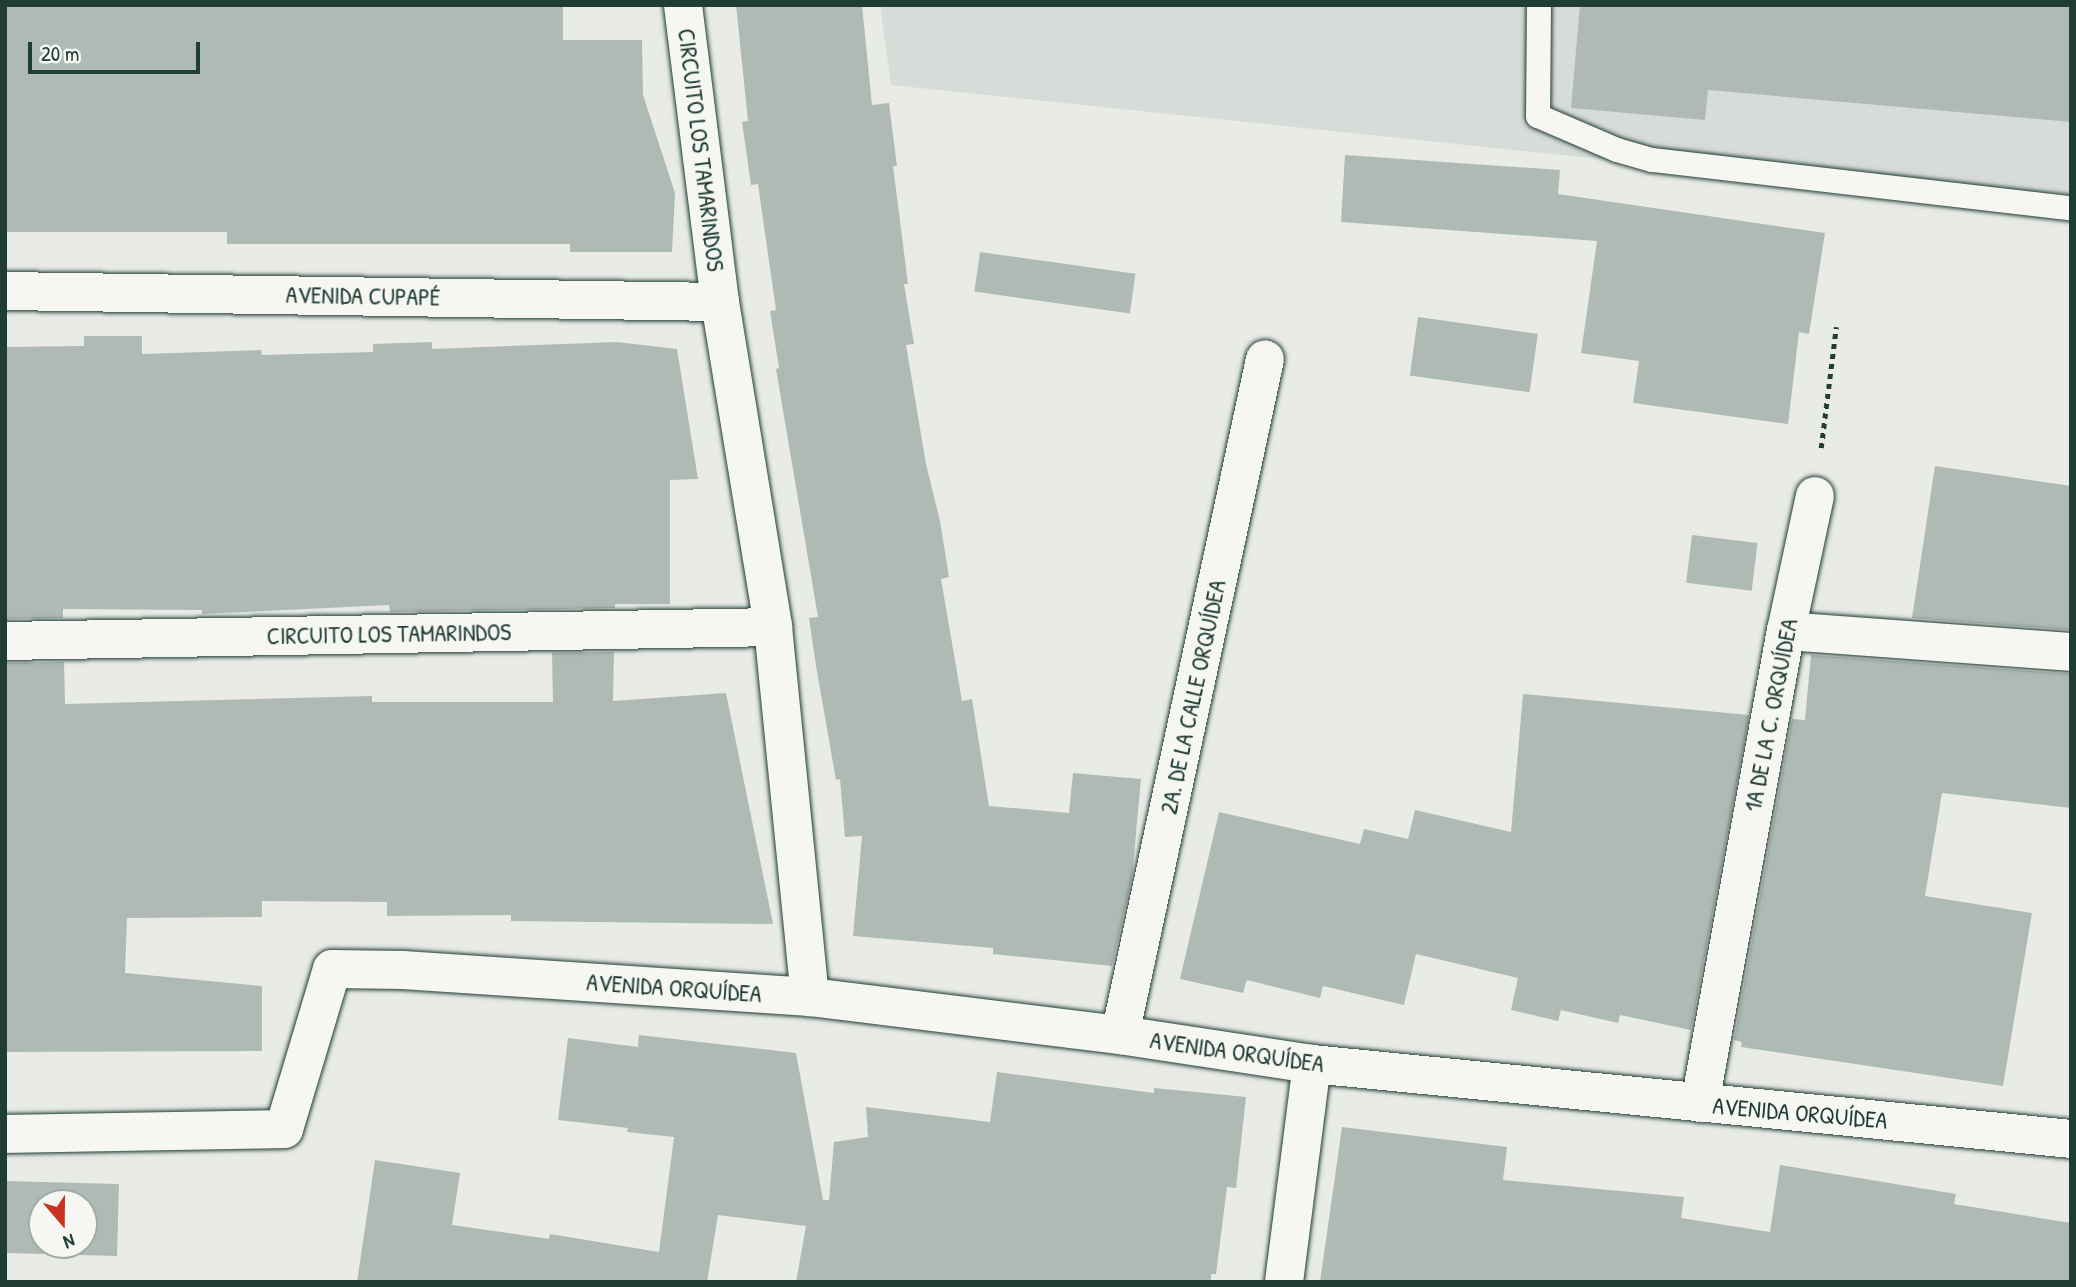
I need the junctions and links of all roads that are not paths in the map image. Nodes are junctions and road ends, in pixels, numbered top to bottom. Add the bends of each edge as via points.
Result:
1 (683, 5) edge
2 (1539, 5) edge
3 (2071, 208) edge
4 (5, 290) edge
5 (720, 302) junction
6 (1265, 359) dead end
7 (1815, 495) road end
8 (773, 627) junction
9 (1786, 631) junction
10 (5, 641) edge
11 (2071, 652) edge
12 (810, 997) junction
13 (1121, 1035) junction
14 (1312, 1063) junction
15 (1700, 1103) junction
16 (5, 1135) edge
17 (2071, 1139) edge
18 (1284, 1282) edge

1 - 5 street, CIRCUITO LOS TAMARINDOS
2 - 3 lane via 1538,116 1617,150 1653,160
4 - 5 street, AVENIDA CUPAPÉ
5 - 8 street, CIRCUITO LOS TAMARINDOS
6 - 13 street, 2A. DE LA CALLE ORQUÍDEA
7 - 9 street, 1A DE LA C. ORQUÍDEA
8 - 10 street, CIRCUITO LOS TAMARINDOS
8 - 12 street, CIRCUITO LOS TAMARINDOS
9 - 11 street
9 - 15 street, 1A DE LA C. ORQUÍDEA
12 - 13 street, AVENIDA ORQUÍDEA
12 - 16 street, AVENIDA ORQUÍDEA via 332,969 284,1129
13 - 14 street, AVENIDA ORQUÍDEA
14 - 15 street, AVENIDA ORQUÍDEA
14 - 18 street
15 - 17 street, AVENIDA ORQUÍDEA

